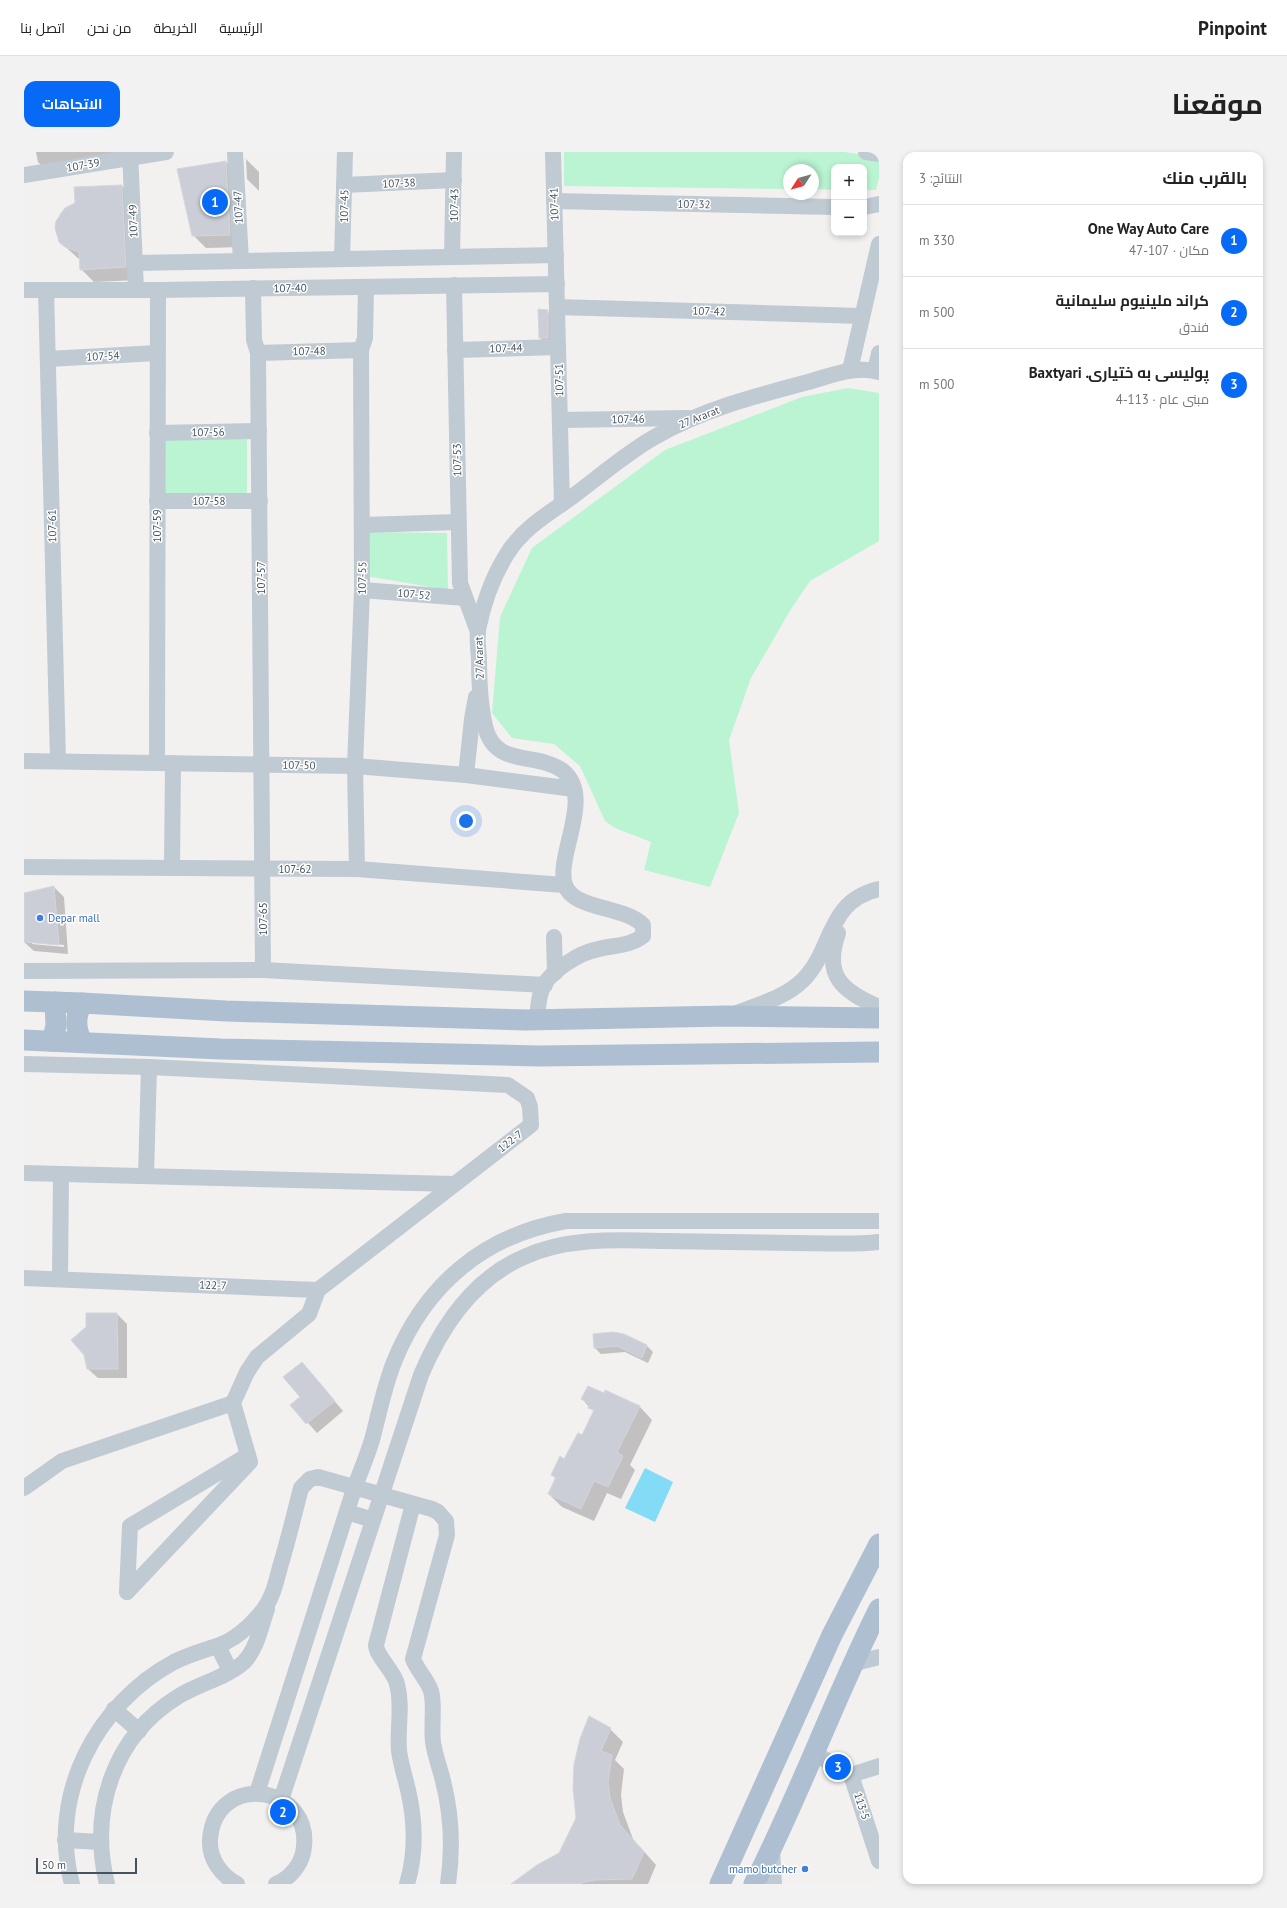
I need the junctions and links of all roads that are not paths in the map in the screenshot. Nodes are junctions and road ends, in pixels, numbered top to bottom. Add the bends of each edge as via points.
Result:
1 (166, 152) edge
2 (235, 152) edge
3 (345, 152) edge
4 (454, 152) edge
5 (553, 152) edge
6 (866, 152) edge
7 (879, 154) edge
8 (130, 155) edge
9 (24, 176) edge
10 (454, 180) junction
11 (344, 185) junction
12 (554, 201) junction
13 (879, 204) edge
14 (867, 206) edge
15 (831, 207) edge
16 (879, 244) edge
17 (556, 256) junction
18 (452, 257) junction
19 (342, 259) junction
20 (241, 261) junction
21 (134, 263) junction
22 (557, 284) junction
23 (454, 285) junction
24 (366, 287) junction
25 (253, 288) junction
26 (24, 290) edge
27 (46, 290) junction
28 (136, 290) junction
29 (158, 290) junction
30 (557, 307) junction
31 (862, 316) junction
32 (558, 347) junction
33 (361, 350) junction
34 (455, 350) junction
35 (158, 353) junction
36 (258, 353) junction
37 (879, 353) edge
38 (48, 358) junction
39 (850, 370) junction
40 (877, 371) edge
41 (696, 418) junction
42 (560, 420) junction
43 (158, 432) junction
44 (259, 432) junction
45 (157, 501) junction
46 (260, 501) junction
47 (562, 504) junction
48 (458, 522) junction
49 (363, 526) junction
50 (362, 590) junction
51 (465, 598) junction
52 (478, 632) junction
53 (480, 687) junction
54 (24, 761) edge
55 (58, 761) junction
56 (157, 763) junction
57 (173, 763) junction
58 (262, 764) junction
59 (355, 766) junction
60 (466, 775) junction
61 (574, 788) junction
62 (24, 867) edge
63 (172, 868) junction
64 (263, 868) junction
65 (358, 869) junction
66 (564, 884) junction
67 (879, 889) edge
68 (879, 897) edge
69 (554, 937) dead end
70 (263, 970) junction
71 (24, 971) edge
72 (555, 973) junction
73 (545, 985) junction
74 (24, 1001) edge
75 (55, 1002) junction
76 (82, 1003) junction
77 (879, 1007) edge
78 (728, 1016) junction
79 (879, 1018) edge
80 (537, 1020) junction
81 (24, 1040) edge
82 (52, 1041) junction
83 (82, 1042) junction
84 (879, 1052) edge
85 (24, 1064) edge
86 (149, 1067) junction
87 (24, 1173) edge
88 (61, 1174) junction
89 (146, 1176) junction
90 (454, 1184) junction
91 (636, 1220) junction
92 (685, 1220) junction
93 (879, 1220) edge
94 (633, 1241) junction
95 (680, 1242) junction
96 (879, 1242) edge
97 (24, 1278) edge
98 (60, 1279) junction
99 (318, 1290) junction
100 (232, 1403) junction
101 (372, 1441) junction
102 (396, 1450) junction
103 (248, 1455) junction
104 (355, 1486) junction
105 (24, 1488) edge
106 (382, 1494) junction
107 (413, 1504) junction
108 (347, 1512) junction
109 (373, 1520) junction
110 (879, 1544) edge
111 (271, 1598) junction
112 (879, 1609) edge
113 (218, 1646) junction
114 (879, 1658) edge
115 (413, 1659) junction
116 (386, 1662) junction
117 (852, 1664) junction
118 (230, 1671) junction
119 (114, 1710) junction
120 (139, 1731) junction
121 (814, 1753) junction
122 (879, 1766) edge
123 (851, 1775) junction
124 (257, 1793) junction
125 (281, 1800) junction
126 (65, 1840) junction
127 (100, 1842) junction
128 (772, 1850) junction
129 (879, 1861) edge
130 (72, 1884) edge
131 (107, 1884) edge
132 (237, 1884) edge
133 (276, 1884) edge
134 (407, 1884) edge
135 (448, 1884) edge
136 (720, 1884) edge
137 (754, 1884) edge
138 (774, 1884) edge

1 - 8 street, 107-39
2 - 20 street, 107-47
3 - 11 street, 107-45
4 - 10 street, 107-43
5 - 12 street, 107-41
6 - 7 street
8 - 9 street, 107-39
8 - 21 street, 107-49
10 - 11 street, 107-38
10 - 18 street, 107-43
11 - 19 street, 107-45
12 - 15 street, 107-32
12 - 17 street, 107-41
13 - 14 street
16 - 31 street
17 - 18 street
17 - 22 street, 107-51
18 - 19 street
19 - 20 street
20 - 21 street
21 - 28 street, 107-49
22 - 23 street, 107-40
22 - 30 street, 107-51
23 - 24 street, 107-40
23 - 34 street, 107-53
24 - 25 street, 107-40
24 - 33 street, 107-55 via 365,338
25 - 29 street, 107-40
25 - 36 street, 107-57 via 254,340
26 - 27 street, 107-40
27 - 28 street, 107-40
27 - 38 street, 107-61
28 - 29 street, 107-40
29 - 35 street, 107-59
30 - 31 street, 107-42
30 - 32 street, 107-51
31 - 39 street
32 - 34 street, 107-44
32 - 42 street, 107-51
33 - 36 street, 107-48
33 - 49 street, 107-55
34 - 48 street, 107-53
35 - 38 street, 107-54
35 - 43 street, 107-59
36 - 44 street, 107-57
37 - 40 street
38 - 55 street, 107-61
39 - 40 street, 27 Ararat
39 - 41 street, 27 Ararat via 745,399
41 - 42 street, 107-46
41 - 47 street, 27 Ararat via 652,439
42 - 47 street, 107-51
43 - 44 street, 107-56
43 - 45 street, 107-59
44 - 46 street, 107-57
45 - 46 street, 107-58
45 - 56 street, 107-59
46 - 58 street, 107-57
47 - 52 street, 27 Ararat via 532,526 507,553 491,586
48 - 49 street
48 - 51 street, 107-53 via 460,583
49 - 50 street, 107-55
50 - 51 street, 107-52
50 - 59 street, 107-55
51 - 52 street, 107-53
52 - 53 street, 27 Ararat
53 - 60 street via 472,719
53 - 61 street, 27 Ararat via 486,729 493,744 508,755 557,768 569,778
54 - 55 street, 107-50
55 - 56 street, 107-50
56 - 57 street, 107-50
57 - 58 street, 107-50
57 - 63 street
58 - 59 street, 107-50
58 - 64 street, 107-57
59 - 60 street, 107-50
59 - 65 street, 107-55
60 - 61 street, 107-50
61 - 66 street via 574,824 564,861
62 - 63 street, 107-62
63 - 64 street, 107-62
64 - 65 street, 107-62
64 - 70 street, 107-65
65 - 66 street, 107-62
66 - 72 street via 571,895 584,902 636,918 644,925 643,936 636,942 590,952 562,966
67 - 78 street via 856,900 837,917 818,959 799,983 778,996
68 - 77 street via 857,907 844,920 835,941 833,957 836,974 845,988 853,995
69 - 72 street
70 - 71 street
70 - 73 street
72 - 73 street
73 - 80 street via 541,991
74 - 75 main road
75 - 76 main road
75 - 82 main road via 56,1026
76 - 80 main road via 226,1011
76 - 83 main road via 76,1022
78 - 79 main road
78 - 80 main road
81 - 82 main road
82 - 83 main road
83 - 84 main road via 220,1049 531,1056
85 - 86 street, 122-7
86 - 89 street
86 - 90 street, 122-7 via 508,1085 527,1098 531,1125
87 - 88 street
88 - 89 street
88 - 98 street
89 - 90 street
90 - 99 street, 122-7
91 - 92 street
91 - 94 street via 638,1233
91 - 101 street via 577,1220 548,1224 501,1242 478,1254 457,1270 430,1298 408,1331 389,1376
92 - 93 street
92 - 95 street via 680,1228
94 - 95 street
94 - 102 street via 583,1242 524,1256 498,1271 476,1290 448,1320 432,1352 421,1375
95 - 96 street
97 - 98 street, 122-7
98 - 99 street, 122-7
99 - 100 street via 309,1314 251,1365
100 - 103 street
100 - 105 street via 62,1461
101 - 102 street
101 - 104 street
102 - 106 street
103 - 103 street via 250,1462 126,1592 130,1526
104 - 106 street
104 - 108 street
104 - 111 street via 318,1477 310,1479 303,1486
106 - 107 street
106 - 109 street
107 - 115 street via 438,1512 446,1521 448,1528 445,1548
107 - 116 street via 377,1637 376,1648
108 - 109 street
108 - 124 street
109 - 125 street
110 - 136 main road via 832,1635
111 - 113 street via 247,1627
111 - 118 street via 253,1650 244,1662
112 - 117 main road
113 - 118 street
113 - 119 street via 192,1654 154,1674
114 - 117 street
115 - 116 street
115 - 135 street via 427,1682 432,1697 434,1745 449,1807 452,1833
116 - 134 street via 399,1692 400,1752 412,1818 412,1855
117 - 121 main road
118 - 120 street via 179,1696 157,1712
119 - 120 street
119 - 126 street via 90,1744 77,1772 67,1816
120 - 127 street via 123,1753 110,1781 101,1821
121 - 123 street
121 - 128 main road
122 - 123 street
123 - 129 street, 113-5
124 - 125 street via 272,1795
124 - 132 street via 242,1795 228,1803 217,1815 211,1830 210,1846 214,1861 223,1874
125 - 133 street via 297,1814 303,1828 305,1843 302,1858 294,1872
126 - 127 street
126 - 130 street
127 - 131 street
128 - 137 main road
128 - 138 street

